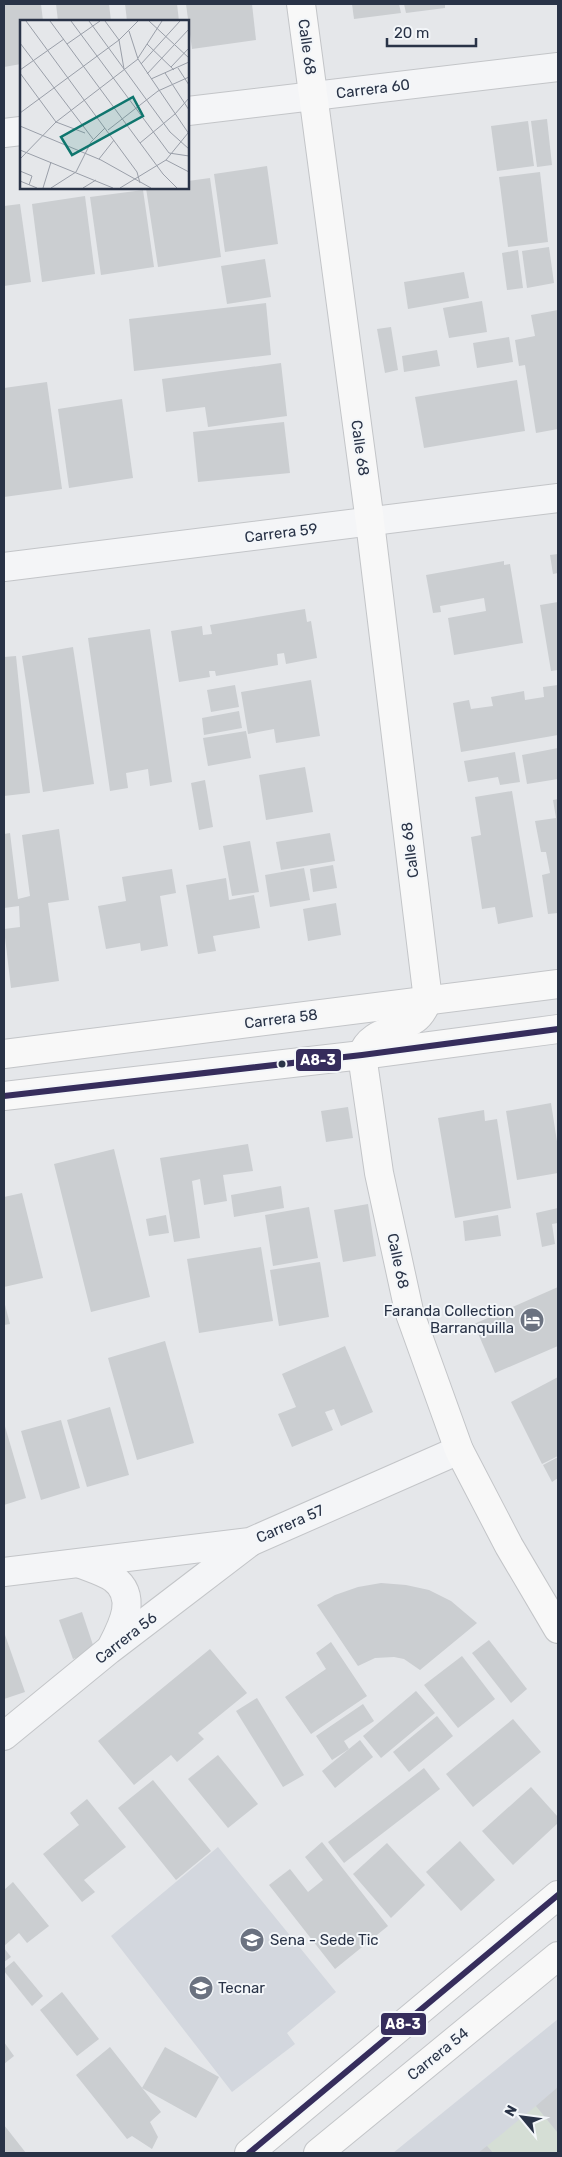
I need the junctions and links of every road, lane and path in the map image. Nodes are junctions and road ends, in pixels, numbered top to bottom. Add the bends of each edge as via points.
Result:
1 (301, 4) edge
2 (558, 67) edge
3 (313, 96) junction
4 (189, 111) edge
5 (20, 131) edge
6 (4, 133) edge
7 (558, 498) edge
8 (370, 522) junction
9 (4, 567) edge
10 (558, 984) edge
11 (428, 1000) junction
12 (558, 1029) edge
13 (4, 1054) edge
14 (362, 1056) junction
15 (4, 1096) edge
16 (459, 1450) junction
17 (250, 1542) junction
18 (81, 1564) junction
19 (4, 1572) edge
20 (558, 1629) edge
21 (109, 1650) junction
22 (4, 1736) edge
23 (558, 1895) edge
24 (558, 1956) edge
25 (249, 2153) edge
26 (318, 2153) edge

1 - 3 street, Calle 68
2 - 3 street, Carrera 60
3 - 4 street, Carrera 60
3 - 8 street, Calle 68
5 - 6 street
7 - 8 street, Carrera 59
8 - 9 street, Carrera 59
8 - 11 street, Calle 68
10 - 11 street, Carrera 58
11 - 13 street, Carrera 58
11 - 14 street via 415,1020 373,1038
12 - 14 street
14 - 15 street
14 - 16 street, Calle 68 via 378,1173 409,1311
16 - 17 street, Carrera 57
16 - 20 street, Calle 68 via 508,1546
17 - 18 street, Carrera 57
17 - 21 street, Carrera 56
18 - 19 street, Carrera 57
18 - 21 street, Carrera 57 via 113,1578 127,1599 127,1613
21 - 22 street, Carrera 56
23 - 25 street
24 - 26 street, Carrera 54

